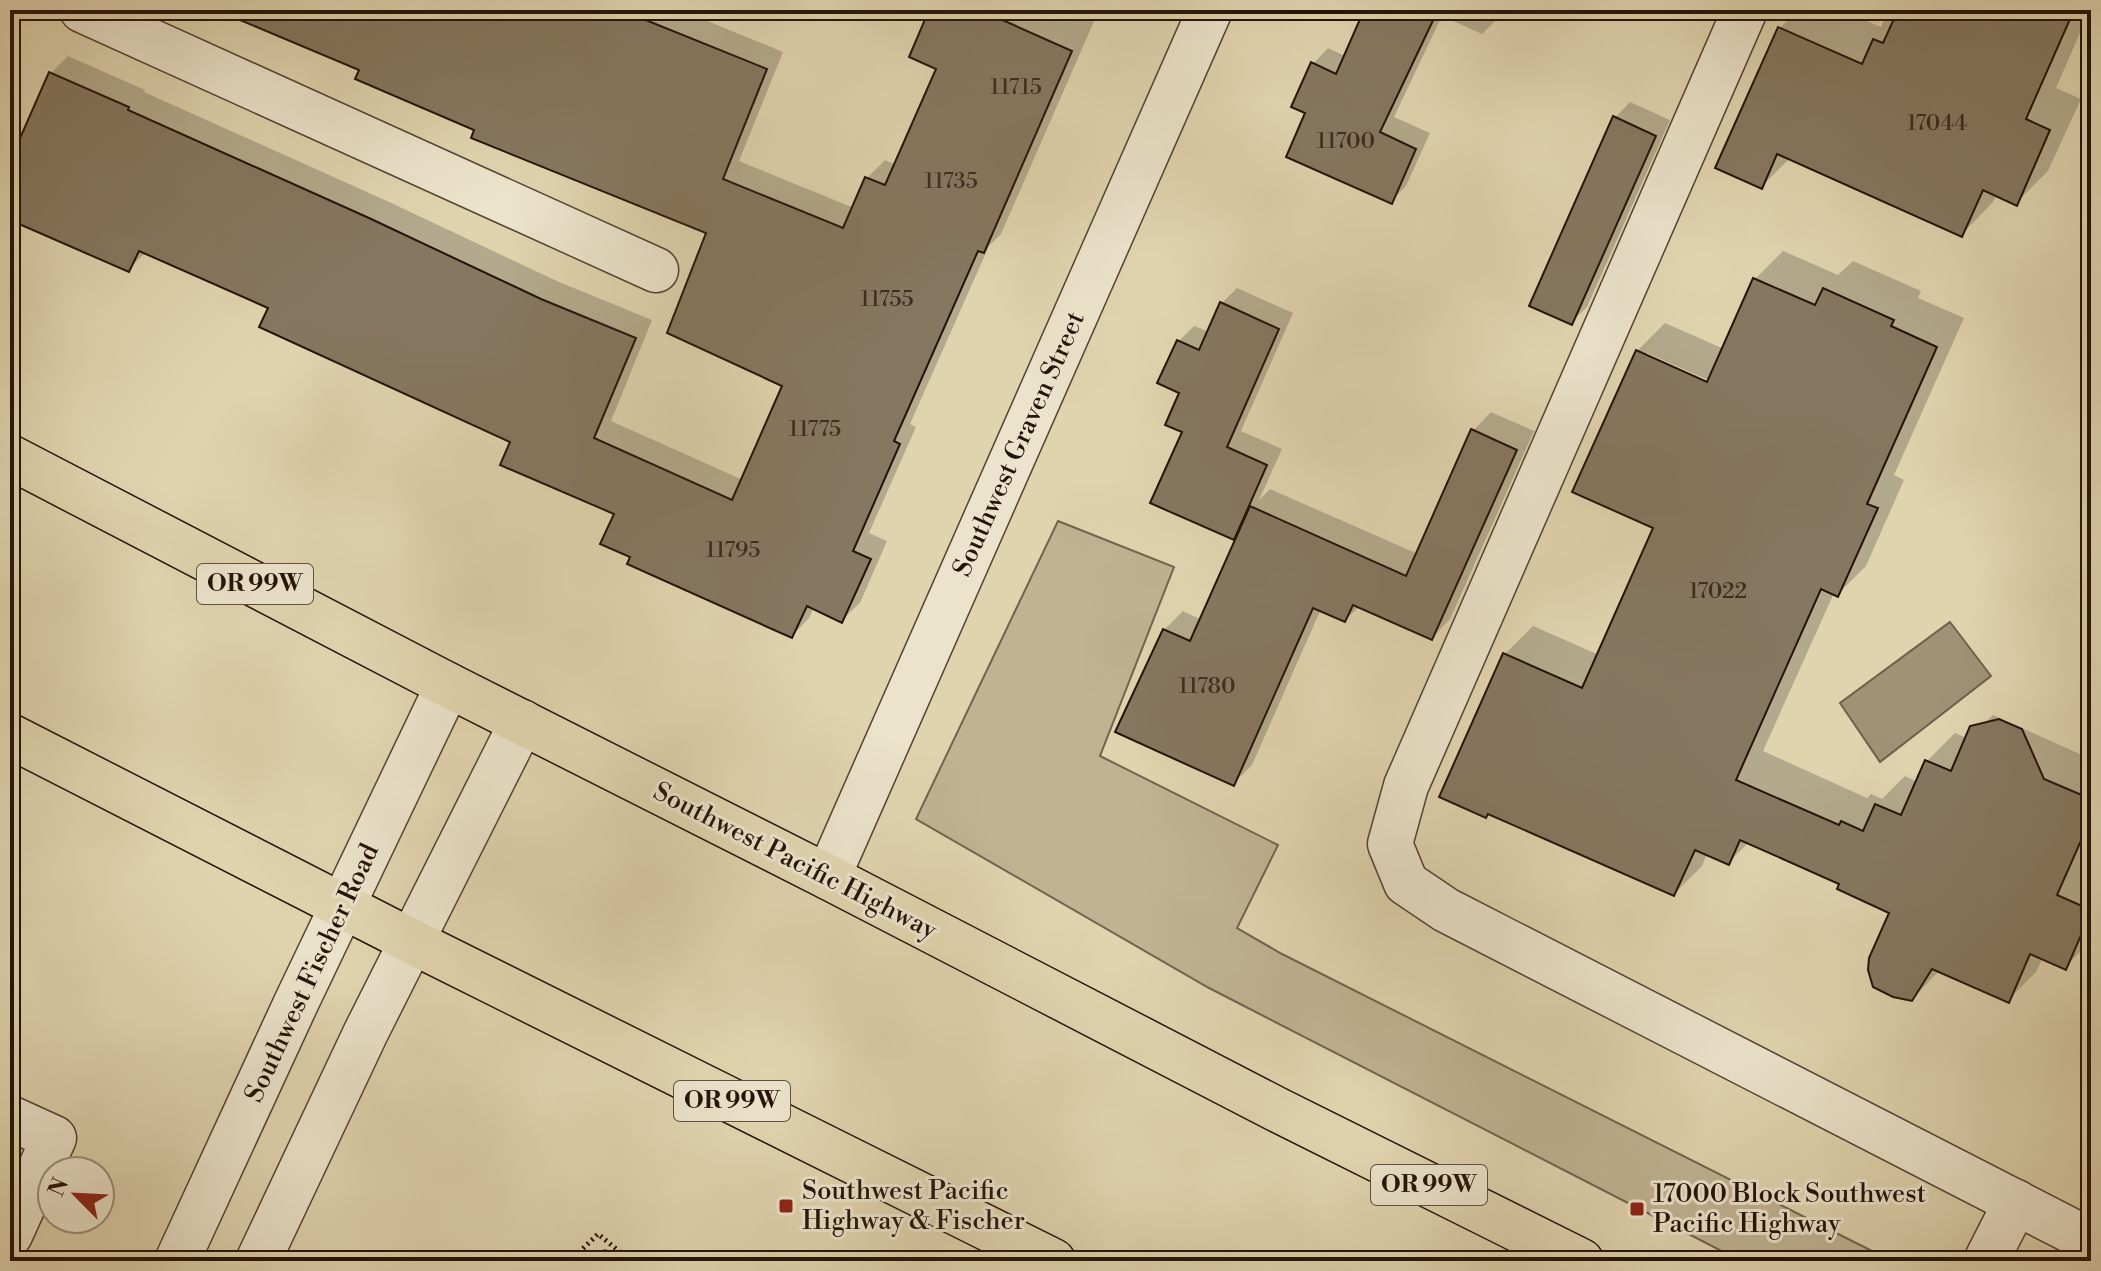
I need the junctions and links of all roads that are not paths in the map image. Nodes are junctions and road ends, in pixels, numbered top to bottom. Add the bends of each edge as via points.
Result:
1 (82, 10) edge
2 (1210, 10) edge
3 (1745, 10) edge
4 (656, 270) dead end
5 (10, 457) edge
6 (448, 685) junction
7 (522, 722) junction
8 (10, 736) edge
9 (828, 877) junction
10 (343, 907) junction
11 (411, 941) junction
12 (10, 1118) edge
13 (24, 1171) edge
14 (2016, 1202) junction
15 (11, 1231) edge
16 (2091, 1241) edge
17 (177, 1261) edge
18 (258, 1261) edge
19 (1053, 1261) edge
20 (1581, 1261) edge
21 (1986, 1261) edge

1 - 4 street
2 - 9 street, Southwest Graven Street
3 - 14 street via 1406,786 1390,844 1406,883 1446,910
5 - 6 highway, Southwest Pacific Highway / OR 99W
6 - 7 highway, Southwest Pacific Highway / OR 99W
6 - 10 street, Southwest Fischer Road
7 - 9 highway, Southwest Pacific Highway / OR 99W
7 - 11 street
8 - 10 highway, OR 99W
9 - 20 highway, Southwest Pacific Highway / OR 99W
10 - 11 highway, OR 99W
10 - 17 street, Southwest Fischer Road
11 - 18 street
11 - 19 highway, OR 99W
12 - 13 street via 54,1138
13 - 15 street
14 - 16 street
14 - 21 street

